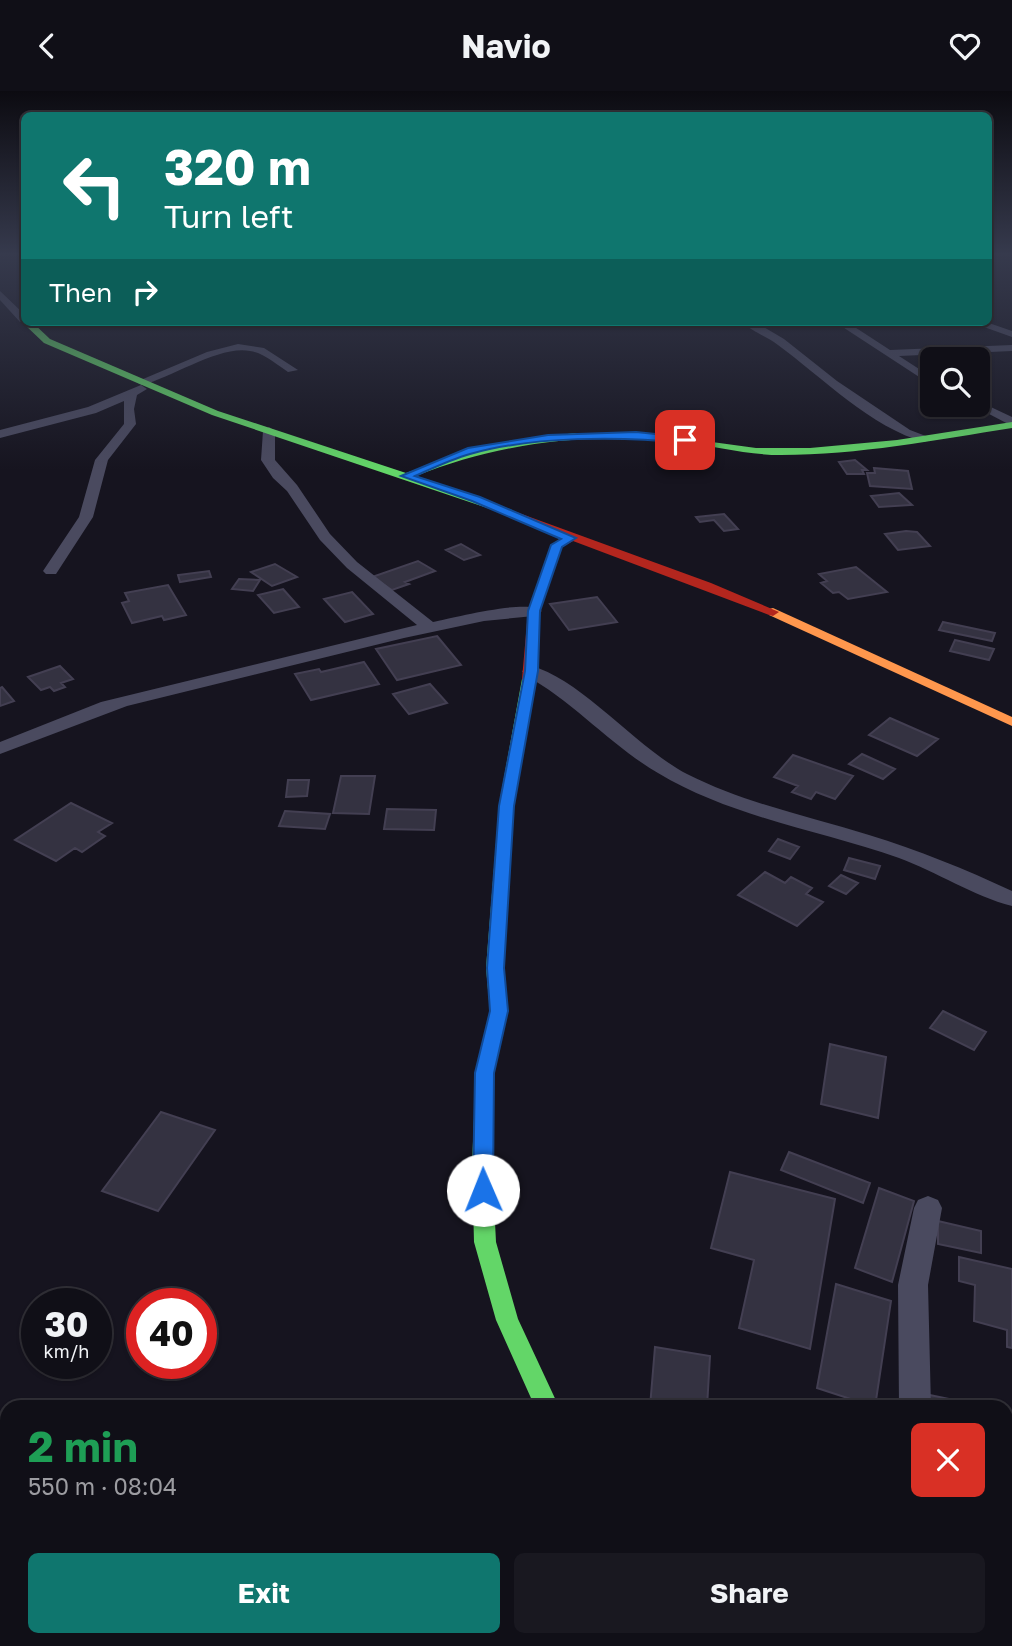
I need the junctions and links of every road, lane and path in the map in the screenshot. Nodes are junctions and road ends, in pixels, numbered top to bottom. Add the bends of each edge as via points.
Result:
1 (32, 326) edge
2 (754, 326) edge
3 (846, 326) edge
4 (987, 326) edge
5 (1012, 334) edge
6 (1012, 348) edge
7 (887, 353) junction
8 (292, 370) dead end
9 (920, 375) edge
10 (144, 384) junction
11 (131, 395) junction
12 (990, 410) edge
13 (1009, 418) edge
14 (269, 431) junction
15 (0, 434) edge
16 (925, 439) junction
17 (406, 476) junction
18 (570, 538) junction
19 (51, 571) dead end
20 (534, 611) junction
21 (430, 627) junction
22 (531, 671) junction
23 (1012, 722) edge
24 (0, 748) edge
25 (1012, 899) edge
26 (928, 1208) dead end
27 (544, 1400) edge
28 (915, 1400) edge

1 - 10 street via 47,341
2 - 16 street via 906,433
3 - 7 street
4 - 5 street
6 - 7 street
7 - 9 street
8 - 10 street via 258,349 242,347
10 - 11 street
10 - 14 street
11 - 15 street
11 - 19 street via 130,423 102,460 86,517
12 - 13 street
13 - 16 street
14 - 17 street
14 - 21 street via 268,460 325,537 352,565
16 - 17 street via 835,451 785,452 636,435 562,437 468,451
17 - 18 street
18 - 20 street via 557,545
18 - 23 street via 737,596
20 - 21 street
20 - 22 street
21 - 24 street via 113,702
22 - 25 street via 574,697 660,768 685,780 783,816 892,848
22 - 27 street via 506,806 495,968 499,1011 485,1073 482,1164 485,1243 507,1320
26 - 28 street via 913,1285

